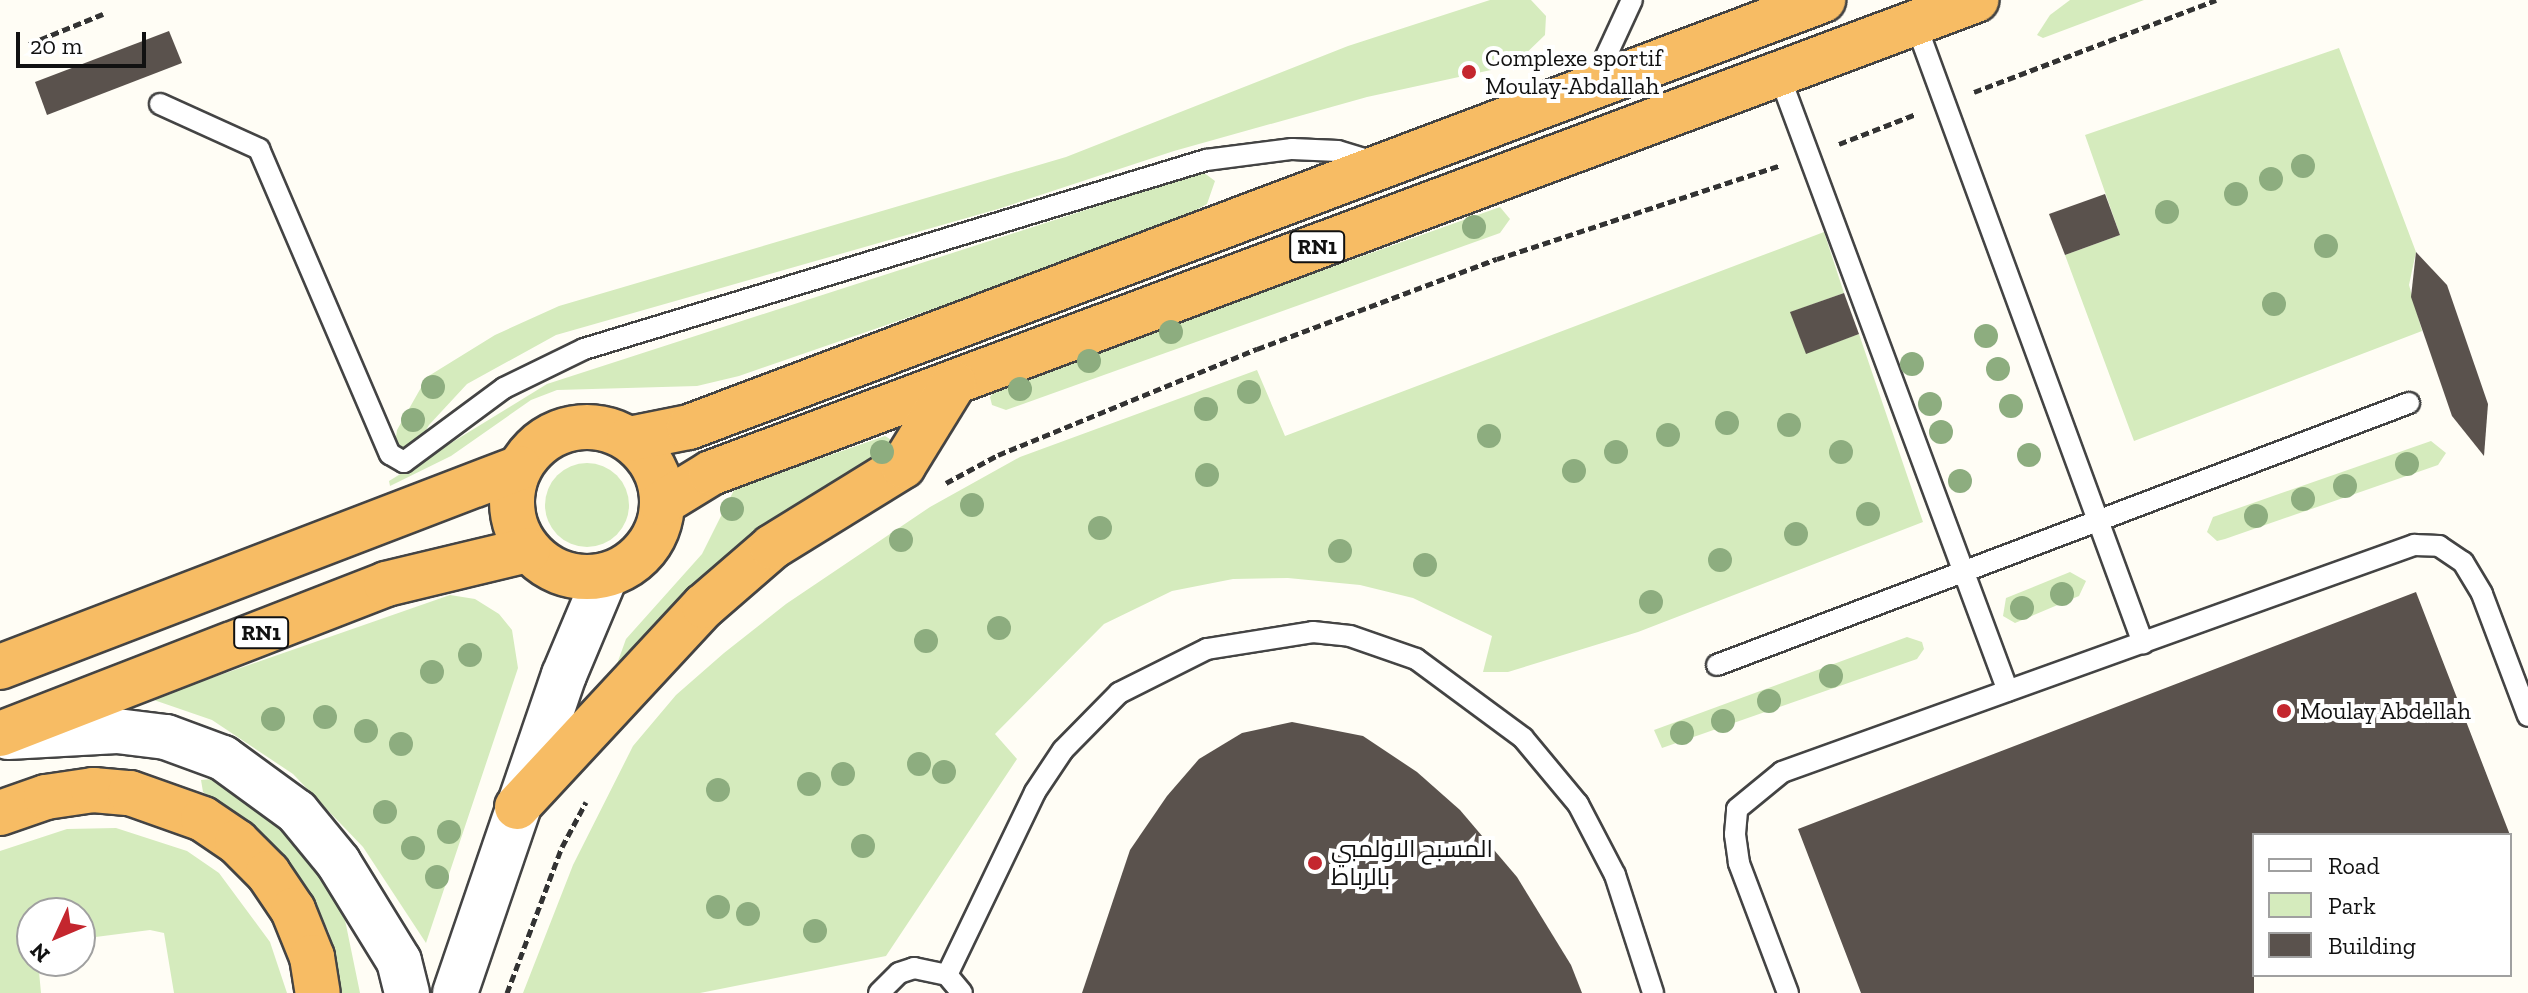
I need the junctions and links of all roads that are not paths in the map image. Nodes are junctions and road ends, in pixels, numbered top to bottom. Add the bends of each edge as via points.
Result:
1 (1632, 0) edge
2 (1823, 0) edge
3 (1976, 0) edge
4 (1915, 22) junction
5 (1778, 72) junction
6 (1590, 88) junction
7 (160, 104) dead end
8 (1385, 166) junction
9 (954, 383) junction
10 (2409, 403) dead end
11 (629, 439) junction
12 (519, 468) junction
13 (662, 503) junction
14 (2098, 523) junction
15 (528, 550) junction
16 (1964, 574) junction
17 (606, 575) junction
18 (2143, 643) junction
19 (1717, 665) dead end
20 (0, 667) edge
21 (2008, 691) junction
22 (2528, 716) edge
23 (0, 736) edge
24 (517, 807) junction
25 (0, 813) edge
26 (947, 975) junction
27 (318, 993) edge
28 (407, 993) edge
29 (455, 993) edge
30 (879, 993) edge
31 (962, 993) edge
32 (1653, 993) edge
33 (1788, 993) edge

1 - 6 lane
2 - 6 highway, RN1
3 - 4 highway, RN1
4 - 5 highway, RN1
4 - 14 lane
5 - 9 highway, RN1
5 - 16 lane
6 - 8 highway, RN1
7 - 8 lane via 259,149 390,454 404,462 504,388 584,349 1148,177 1206,160 1292,149 1338,151
8 - 11 highway, RN1 via 689,427
9 - 13 highway, RN1 via 711,473
9 - 24 highway via 903,466 772,547 704,606
10 - 14 lane
11 - 12 highway, RN1 via 610,429 568,428 547,437
11 - 13 highway via 657,472
12 - 15 highway via 511,510
12 - 20 highway, RN1
13 - 17 highway via 655,535 643,553
14 - 16 lane
14 - 18 lane
15 - 17 highway via 563,574
15 - 23 highway, RN1 via 386,584
16 - 19 lane
16 - 21 lane
17 - 24 street
18 - 21 lane
18 - 22 lane via 2385,554 2414,545 2439,546 2463,562 2482,594
21 - 33 lane via 1782,772 1737,809 1739,863
23 - 28 street, RN1 via 95,729 166,737 223,758 297,812 372,910 399,961
24 - 29 street
25 - 27 highway via 46,797 93,790 130,793 203,819 237,842 284,898 312,957
26 - 30 lane via 914,968 899,973
26 - 31 lane
26 - 32 lane via 1035,792 1063,750 1119,693 1207,649 1313,632 1350,636 1416,659 1523,738 1578,804 1615,875

